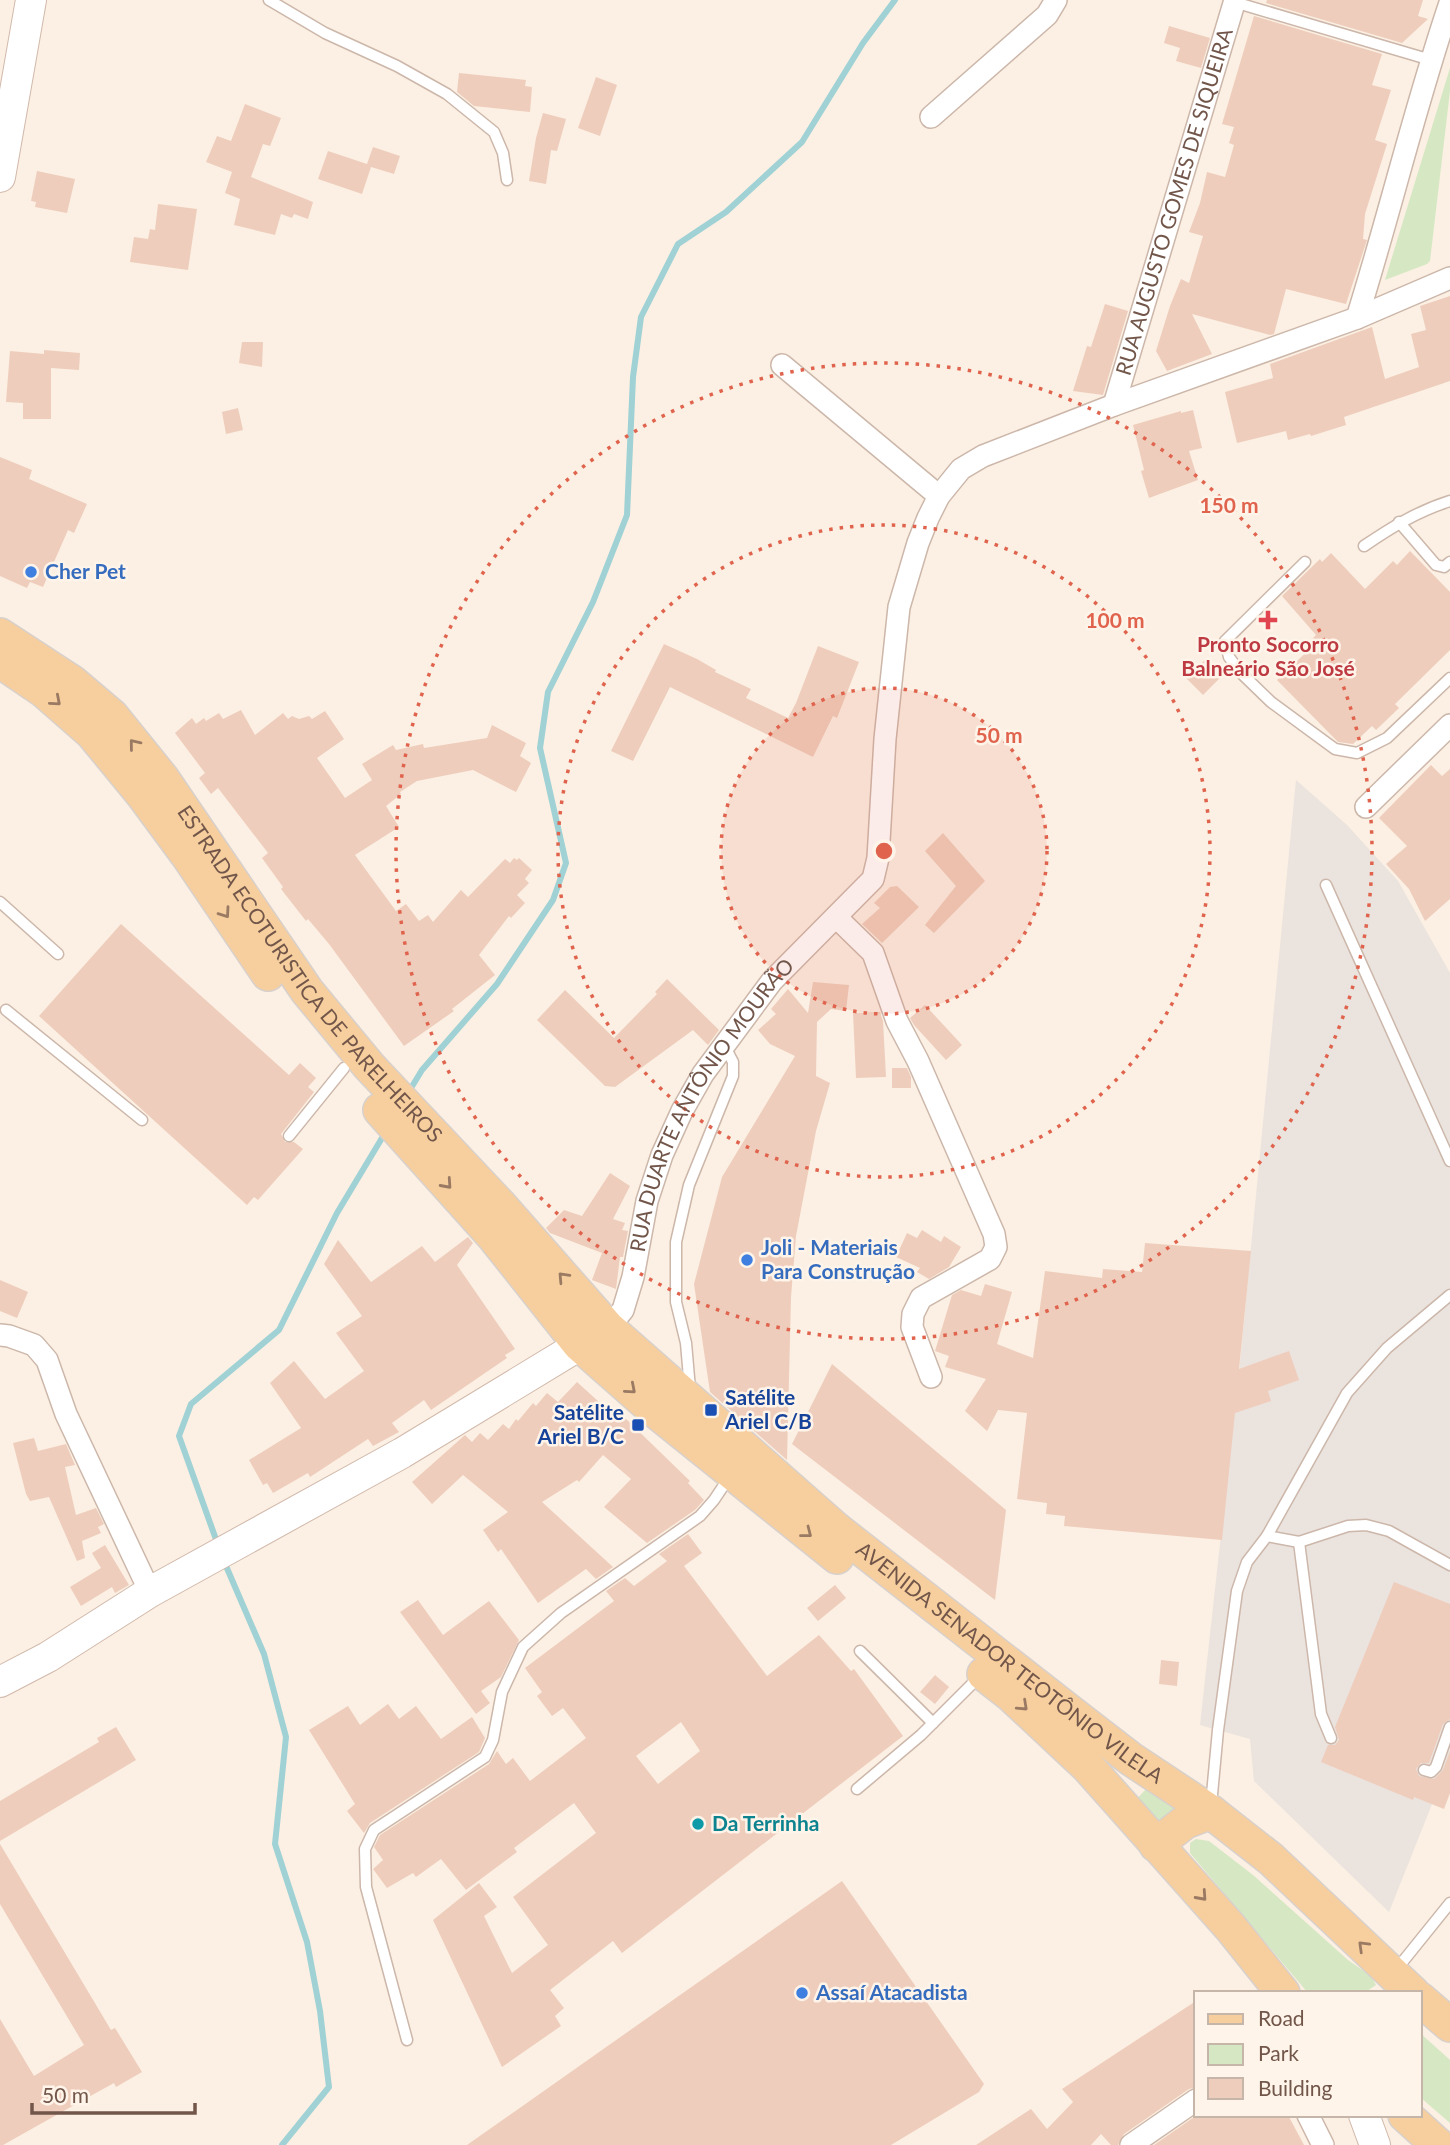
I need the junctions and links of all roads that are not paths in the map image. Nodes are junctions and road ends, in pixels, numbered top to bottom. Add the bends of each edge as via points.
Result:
1 (31, 0) edge
2 (269, 0) edge
3 (1056, 0) edge
4 (1234, 1) edge
5 (1450, 3) edge
6 (1431, 60) junction
7 (930, 117) dead end
8 (0, 177) edge
9 (507, 180) dead end
10 (1450, 278) edge
11 (1357, 318) junction
12 (782, 365) dead end
13 (1114, 405) junction
14 (939, 496) junction
15 (1450, 501) edge
16 (1399, 522) junction
17 (1364, 546) dead end
18 (1305, 562) dead end
19 (1450, 562) edge
20 (0, 635) edge
21 (0, 661) edge
22 (1450, 678) edge
23 (1450, 725) edge
24 (146, 793) junction
25 (1366, 807) dead end
26 (1326, 885) dead end
27 (0, 902) edge
28 (836, 917) junction
29 (58, 954) dead end
30 (6, 1010) dead end
31 (723, 1045) junction
32 (344, 1068) junction
33 (375, 1088) junction
34 (142, 1121) dead end
35 (407, 1123) junction
36 (289, 1136) dead end
37 (1450, 1161) edge
38 (1450, 1295) edge
39 (608, 1328) junction
40 (0, 1335) edge
41 (579, 1344) junction
42 (931, 1377) dead end
43 (689, 1399) junction
44 (732, 1474) junction
45 (1267, 1536) junction
46 (1299, 1542) junction
47 (1450, 1565) edge
48 (150, 1592) junction
49 (860, 1651) dead end
50 (983, 1673) junction
51 (0, 1682) edge
52 (933, 1723) junction
53 (1450, 1727) edge
54 (1331, 1738) dead end
55 (1424, 1770) dead end
56 (857, 1789) dead end
57 (1211, 1812) junction
58 (1156, 1845) junction
59 (1450, 1903) edge
60 (1403, 1984) edge
61 (1281, 1991) edge
62 (1422, 2001) edge
63 (1422, 2015) edge
64 (1450, 2026) edge
65 (407, 2040) dead end
66 (1194, 2101) edge
67 (1309, 2117) edge
68 (1365, 2117) edge
69 (1407, 2117) edge
70 (1131, 2145) edge
71 (1324, 2145) edge
72 (1375, 2145) edge
73 (1438, 2145) edge

1 - 8 main road
2 - 9 lane via 447,94 494,132
3 - 7 street via 1047,15
4 - 6 lane
4 - 13 street, RUA AUGUSTO GOMES DE SIQUEIRA
5 - 6 street
6 - 11 street
10 - 11 street
11 - 13 street
12 - 14 street
13 - 14 street via 971,461
14 - 28 street, RUA DUARTE ANTÔNIO MOURÃO via 918,543 900,607 873,879
15 - 16 lane
16 - 17 lane
16 - 19 lane via 1436,565 1444,567
18 - 22 lane via 1225,641 1240,672 1271,702 1335,749 1357,753 1387,738
24 -> 20 main road, ESTRADA ECOTURISTICA DE PARELHEIROS via 112,716 72,682
21 -> 24 main road, ESTRADA ECOTURISTICA DE PARELHEIROS via 92,733
23 - 25 street
24 -> 32 main road, ESTRADA ECOTURISTICA DE PARELHEIROS via 286,999
24 - 33 main road, ESTRADA ECOTURISTICA DE PARELHEIROS via 307,991
26 - 37 lane
27 - 29 lane
28 - 31 street, RUA DUARTE ANTÔNIO MOURÃO via 772,981
28 - 42 street via 873,953 897,1021 994,1234 996,1247 990,1259 921,1298 913,1314 912,1327
30 - 34 lane
31 - 39 street, RUA DUARTE ANTÔNIO MOURÃO via 682,1111 662,1155 629,1288 622,1310
31 - 43 lane via 733,1062 733,1076 689,1185 676,1242 676,1302 686,1343
32 - 33 main road, ESTRADA ECOTURISTICA DE PARELHEIROS
32 - 36 lane
33 - 35 main road, ESTRADA ECOTURISTICA DE PARELHEIROS
39 -> 35 main road, ESTRADA ECOTURISTICA DE PARELHEIROS via 499,1204
35 -> 41 main road, ESTRADA ECOTURISTICA DE PARELHEIROS
38 - 45 lane via 1387,1348 1347,1393
39 - 41 main road
39 - 43 main road, AVENIDA SENADOR TEOTÔNIO VILELA
40 - 48 street via 34,1346 47,1360 66,1414
41 -> 44 main road, AVENIDA SENADOR TEOTÔNIO VILELA
41 - 48 main road via 402,1453
43 - 57 main road, AVENIDA SENADOR TEOTÔNIO VILELA via 836,1529 1131,1759
44 -> 50 main road, AVENIDA SENADOR TEOTÔNIO VILELA
44 - 65 lane via 700,1516 561,1613 523,1647 502,1692 485,1757 374,1830 365,1849 366,1887
45 - 46 lane
45 - 57 lane via 1247,1562 1237,1591
46 - 47 lane via 1366,1525 1389,1531
46 - 54 lane via 1321,1714
48 - 51 main road
49 - 52 lane
50 - 52 lane
50 -> 58 main road, AVENIDA SENADOR TEOTÔNIO VILELA via 1088,1767
52 - 56 lane
53 - 55 lane via 1436,1767 1431,1772
57 - 58 main road via 1185,1822
60 -> 57 main road, AVENIDA SENADOR TEOTÔNIO VILELA via 1271,1859
58 -> 61 main road, AVENIDA SENADOR TEOTÔNIO VILELA
59 - 60 lane
62 - 64 main road
63 - 64 main road
66 - 70 street
67 - 71 street
68 - 72 main road
69 - 73 main road

